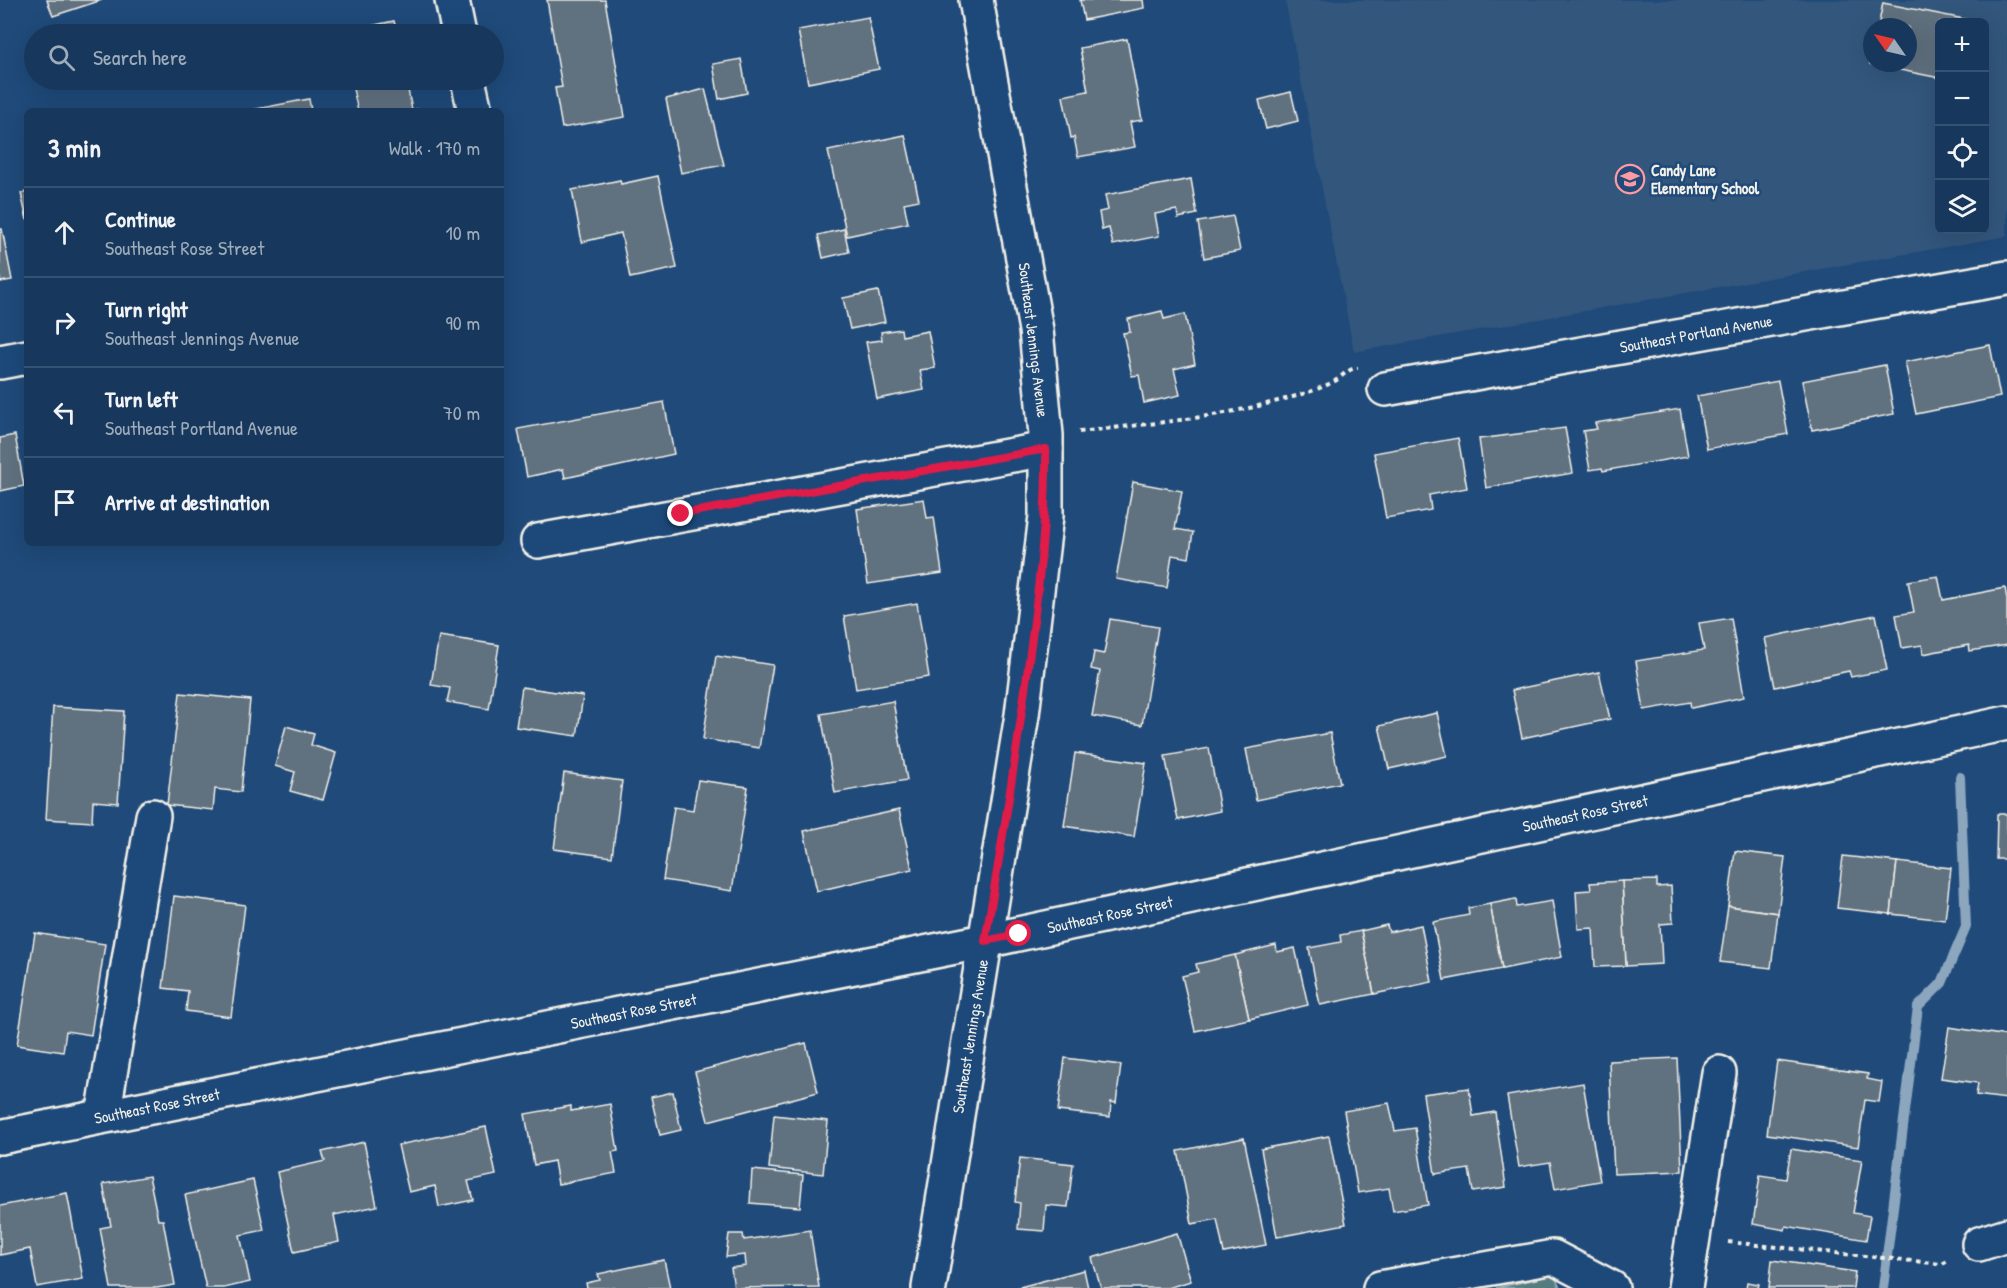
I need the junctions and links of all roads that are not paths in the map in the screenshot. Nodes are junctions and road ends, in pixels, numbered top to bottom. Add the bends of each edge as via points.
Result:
1 (452, 0) edge
2 (976, 0) edge
3 (457, 24) edge
4 (470, 90) edge
5 (474, 108) edge
6 (2007, 278) edge
7 (24, 358) edge
8 (0, 363) edge
9 (1385, 389) road end
10 (1046, 442) junction
11 (538, 541) dead end
12 (2007, 723) edge
13 (153, 816) dead end
14 (985, 941) junction
15 (1719, 1073) dead end
16 (103, 1116) junction
17 (0, 1137) edge
18 (1392, 1287) edge
19 (929, 1288) edge
20 (1612, 1288) edge
21 (1685, 1288) edge

1 - 3 street
2 - 10 street, Southeast Jennings Avenue via 1028,280
4 - 5 street
6 - 9 street, Southeast Portland Avenue
7 - 8 street
10 - 11 street
10 - 14 street, Southeast Jennings Avenue via 1046,516 1033,635
12 - 14 street, Southeast Rose Street
13 - 16 street
14 - 16 street, Southeast Rose Street
14 - 19 street, Southeast Jennings Avenue
15 - 21 street
16 - 17 street, Southeast Rose Street
18 - 20 street via 1553,1257

